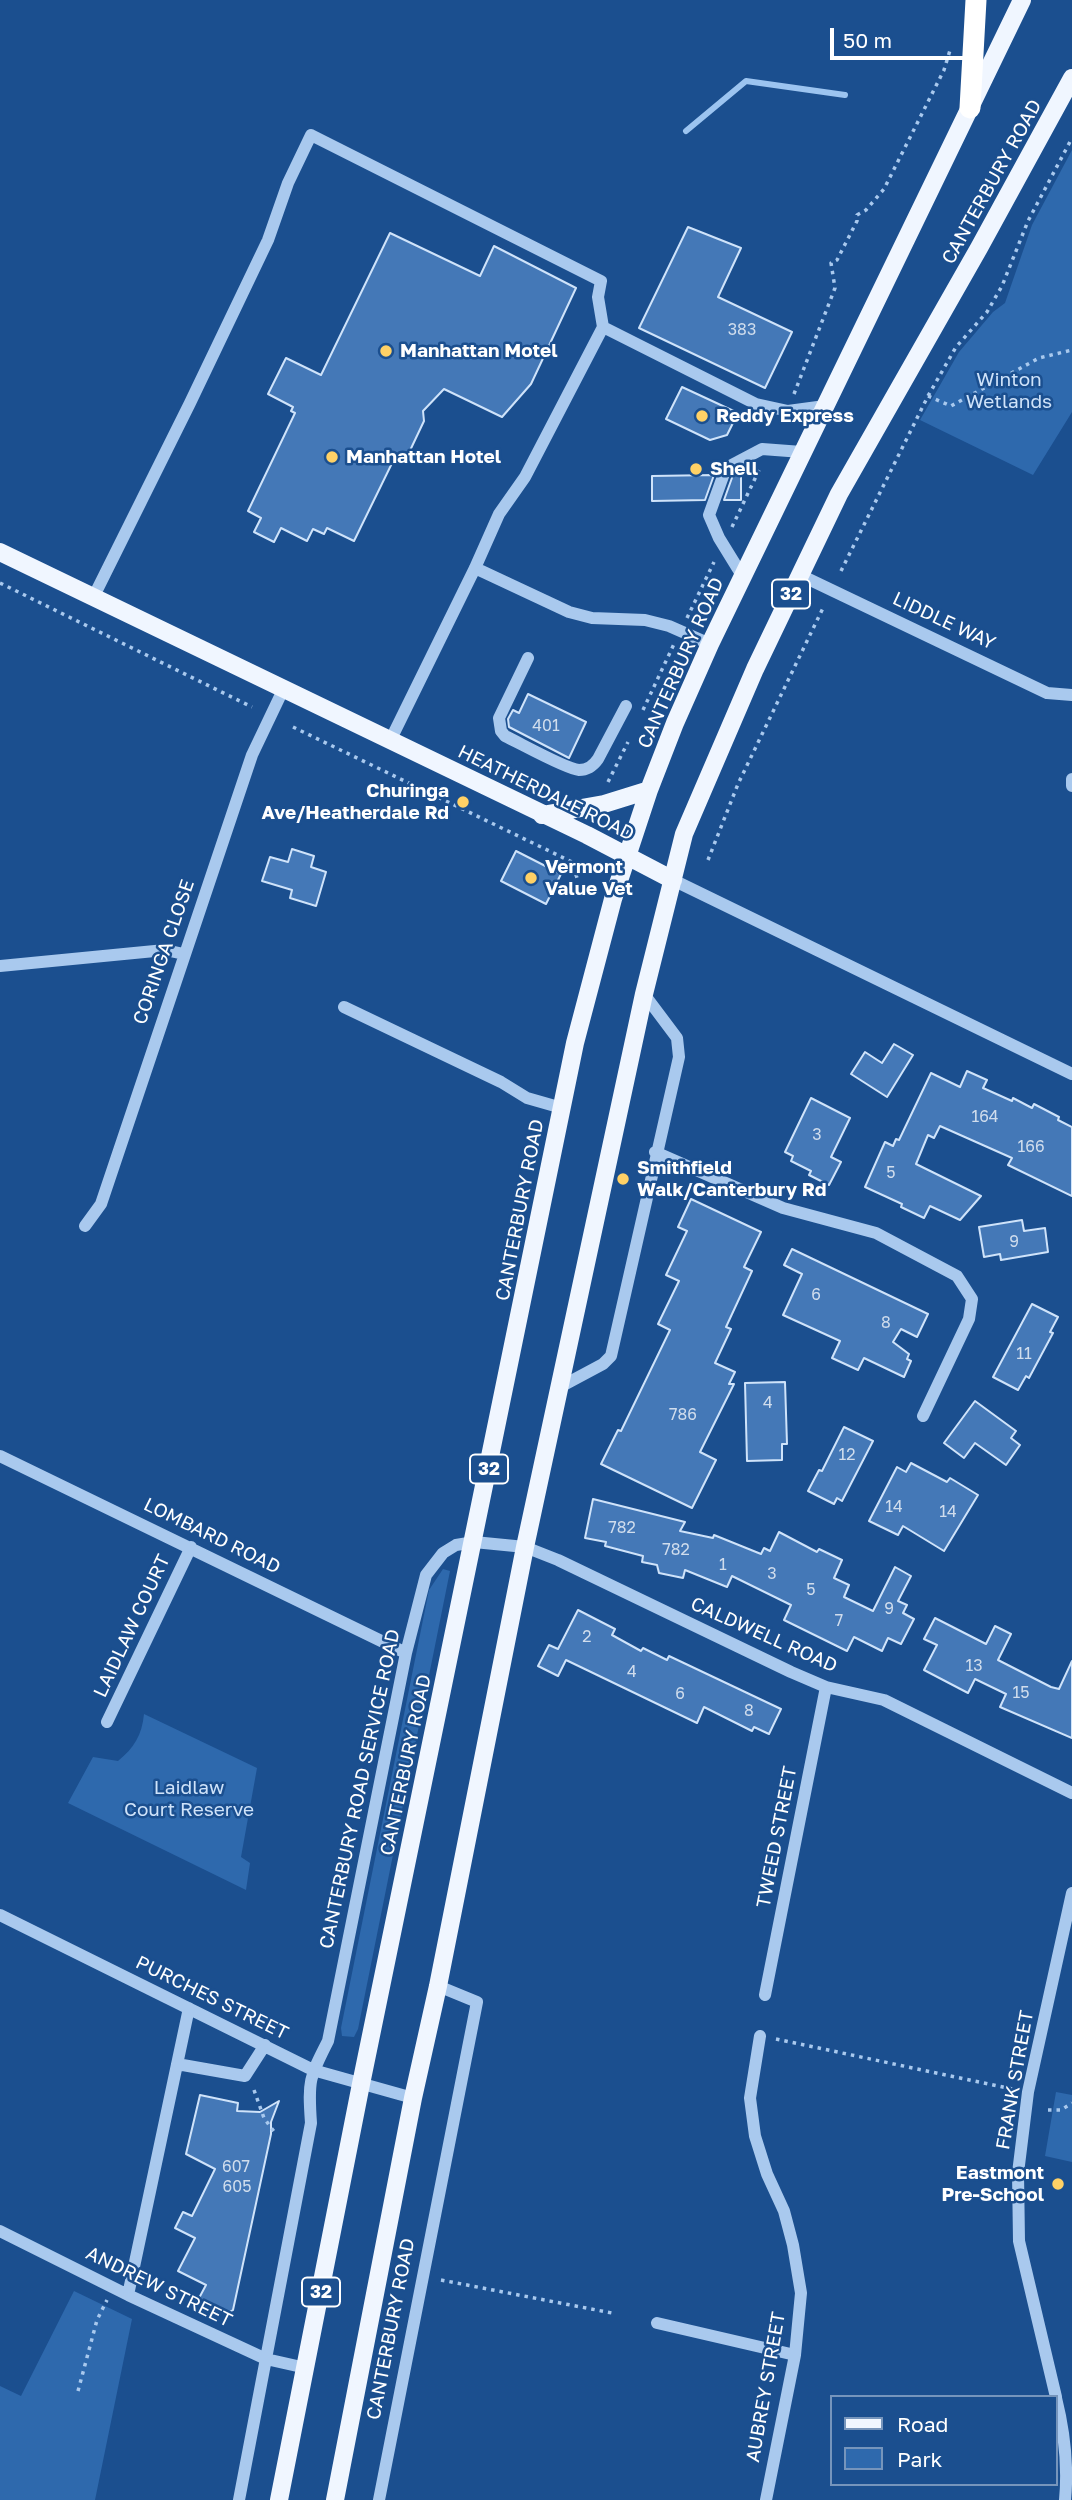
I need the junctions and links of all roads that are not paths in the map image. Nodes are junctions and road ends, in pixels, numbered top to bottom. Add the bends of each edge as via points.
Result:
1 (976, 0) edge
2 (1022, 0) edge
3 (1072, 78) edge
4 (970, 108) junction
5 (603, 327) junction
6 (825, 406) junction
7 (802, 452) junction
8 (0, 552) edge
9 (475, 568) junction
10 (800, 575) junction
11 (743, 577) junction
12 (93, 598) junction
13 (710, 644) junction
14 (528, 658) dead end
15 (283, 690) junction
16 (1072, 695) edge
17 (625, 706) dead end
18 (390, 741) junction
19 (1072, 779) edge
20 (1072, 786) edge
21 (649, 789) junction
22 (542, 815) junction
23 (627, 856) junction
24 (673, 880) junction
25 (184, 954) junction
26 (0, 966) edge
27 (644, 993) junction
28 (344, 1007) dead end
29 (1072, 1074) edge
30 (562, 1108) junction
31 (655, 1152) junction
32 (85, 1226) dead end
33 (560, 1387) junction
34 (923, 1416) dead end
35 (0, 1456) edge
36 (474, 1542) junction
37 (191, 1547) junction
38 (525, 1547) junction
39 (406, 1653) junction
40 (826, 1687) junction
41 (107, 1722) dead end
42 (1072, 1793) edge
43 (1072, 1894) edge
44 (0, 1915) edge
45 (1057, 1962) junction
46 (1072, 1965) edge
47 (438, 1986) junction
48 (765, 1995) dead end
49 (189, 2008) junction
50 (760, 2036) road end
51 (265, 2045) junction
52 (177, 2064) junction
53 (313, 2070) junction
54 (361, 2084) junction
55 (413, 2098) junction
56 (0, 2231) edge
57 (128, 2295) junction
58 (657, 2323) dead end
59 (795, 2355) junction
60 (266, 2359) junction
61 (306, 2368) junction
62 (1055, 2395) edge
63 (1058, 2415) edge
64 (239, 2500) edge
65 (279, 2500) edge
66 (335, 2500) edge
67 (379, 2500) edge
68 (766, 2500) edge
69 (1065, 2500) edge

1 - 4 highway
2 - 4 main road, CANTERBURY ROAD / 32
3 - 10 main road, CANTERBURY ROAD / 32 via 839,494
4 - 6 main road, CANTERBURY ROAD / 32
5 - 6 street via 756,404 788,411
5 - 9 street via 552,429 499,514
5 - 12 street via 598,297 601,281 311,135 268,240
6 - 7 main road, CANTERBURY ROAD / 32
7 - 11 main road, CANTERBURY ROAD / 32
7 - 11 street via 762,449 726,468 709,515
8 - 12 main road, HEATHERDALE ROAD
9 - 13 street via 580,615 645,620
9 - 18 street
10 - 16 street, LIDDLE WAY via 1047,693
10 - 24 main road, CANTERBURY ROAD / 32 via 684,834
11 - 13 main road, CANTERBURY ROAD / 32
12 - 15 main road, HEATHERDALE ROAD
13 - 21 main road, CANTERBURY ROAD / 32
14 - 17 street via 499,718 505,736 571,768 587,769 598,759
15 - 18 main road, HEATHERDALE ROAD
15 - 25 street, CORINGA CLOSE via 252,755
18 - 22 main road, HEATHERDALE ROAD
19 - 20 street
21 - 22 main road via 604,804
21 - 23 main road, CANTERBURY ROAD / 32
22 - 23 main road, HEATHERDALE ROAD
23 - 24 main road, HEATHERDALE ROAD
23 - 30 main road, CANTERBURY ROAD / 32 via 575,1042
24 - 27 main road, CANTERBURY ROAD / 32
24 - 29 street, HEATHERDALE ROAD
25 - 26 street via 165,950
25 - 32 street, CORINGA CLOSE via 101,1204
27 - 31 street via 677,1038 679,1057
27 - 33 main road, CANTERBURY ROAD / 32
28 - 30 street via 527,1098
30 - 36 main road, CANTERBURY ROAD / 32
31 - 33 street via 611,1356
31 - 34 street via 783,1208 876,1233 957,1276 972,1299 970,1319
33 - 38 main road, CANTERBURY ROAD / 32
35 - 37 street, LOMBARD ROAD
36 - 38 street, CALDWELL ROAD
36 - 39 street, CANTERBURY ROAD SERVICE ROAD via 443,1553 426,1575
36 - 54 main road, CANTERBURY ROAD / 32
37 - 39 street, LOMBARD ROAD
37 - 41 street, LAIDLAW COURT
38 - 40 street, CALDWELL ROAD
38 - 47 main road, CANTERBURY ROAD / 32
39 - 53 street, CANTERBURY ROAD SERVICE ROAD via 328,2041
40 - 42 street, CALDWELL ROAD via 884,1700
40 - 48 street, TWEED STREET
43 - 45 street, FRANK STREET
44 - 49 street, PURCHES STREET
45 - 46 street
45 - 62 street, FRANK STREET via 1028,2092 1018,2173 1019,2241
47 - 55 main road, CANTERBURY ROAD / 32
47 - 67 street, CANTERBURY ROAD via 477,2002
49 - 51 street, PURCHES STREET
49 - 52 street
50 - 59 street, AUBREY STREET via 750,2098 755,2136 793,2245 801,2293
51 - 52 street via 245,2076
51 - 53 street, PURCHES STREET
52 - 57 street
53 - 54 street, PURCHES STREET
53 - 60 street via 311,2123
54 - 55 street, PURCHES STREET
54 - 61 main road, CANTERBURY ROAD / 32
55 - 66 main road, CANTERBURY ROAD / 32
56 - 57 street, ANDREW STREET
57 - 60 street, ANDREW STREET
58 - 59 street
59 - 68 street, AUBREY STREET
60 - 61 street, ANDREW STREET
60 - 64 street
61 - 65 main road, CANTERBURY ROAD / 32
63 - 69 street, FRANK STREET

